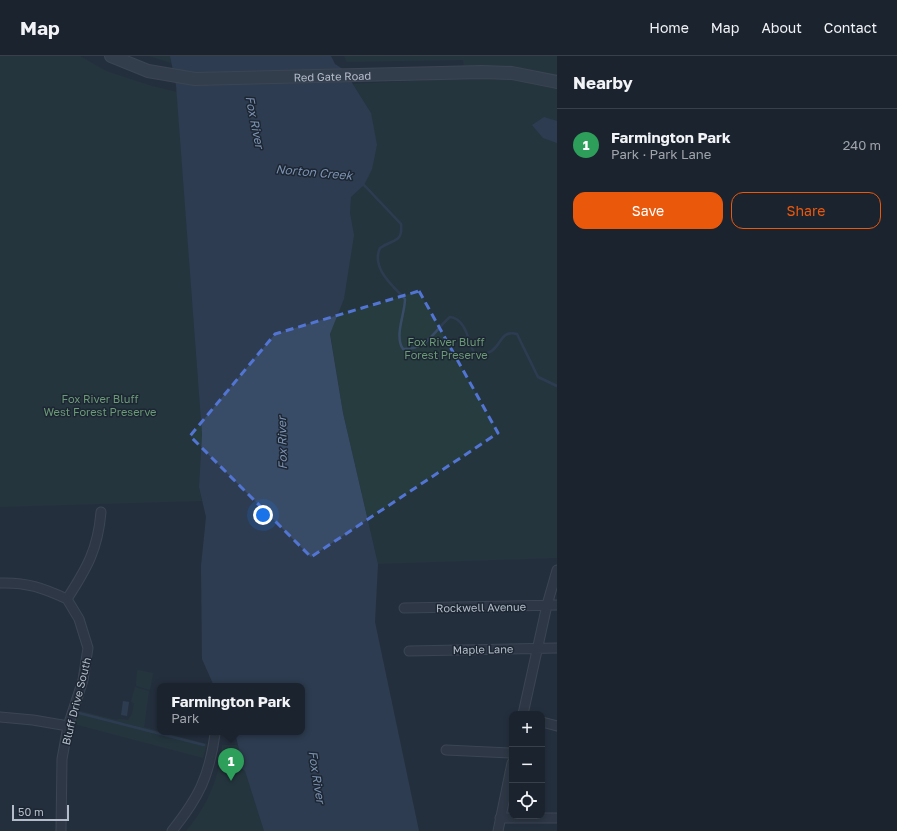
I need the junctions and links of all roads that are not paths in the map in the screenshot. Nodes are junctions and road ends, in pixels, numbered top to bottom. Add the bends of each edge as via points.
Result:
1 (112, 56) edge
2 (557, 82) edge
3 (101, 512) dead end
4 (557, 570) edge
5 (0, 583) edge
6 (67, 599) junction
7 (547, 605) junction
8 (557, 605) edge
9 (404, 608) dead end
10 (537, 648) junction
11 (557, 648) edge
12 (409, 651) dead end
13 (525, 711) edge
14 (0, 717) edge
15 (545, 723) edge
16 (68, 726) junction
17 (557, 726) edge
18 (215, 735) edge
19 (446, 750) dead end
20 (509, 753) edge
21 (509, 777) edge
22 (500, 818) junction
23 (557, 818) edge
24 (61, 831) edge
25 (172, 831) edge
26 (498, 831) edge

1 - 2 main road, Red Gate Road via 148,71 194,79 474,72 512,73
3 - 6 street via 99,535 86,569
4 - 7 street
5 - 6 street via 20,582 43,588
6 - 16 street, Bluff Drive South via 79,619 88,648 83,680
7 - 8 street, Rockwell Avenue
7 - 9 street, Rockwell Avenue
7 - 10 street
10 - 11 street, Maple Lane
10 - 12 street, Maple Lane
10 - 13 street
14 - 16 street
15 - 17 street
16 - 24 street, Bluff Drive South via 62,759
18 - 25 street via 210,765 202,787 193,805
19 - 20 street
21 - 22 street
22 - 23 street
22 - 26 street

